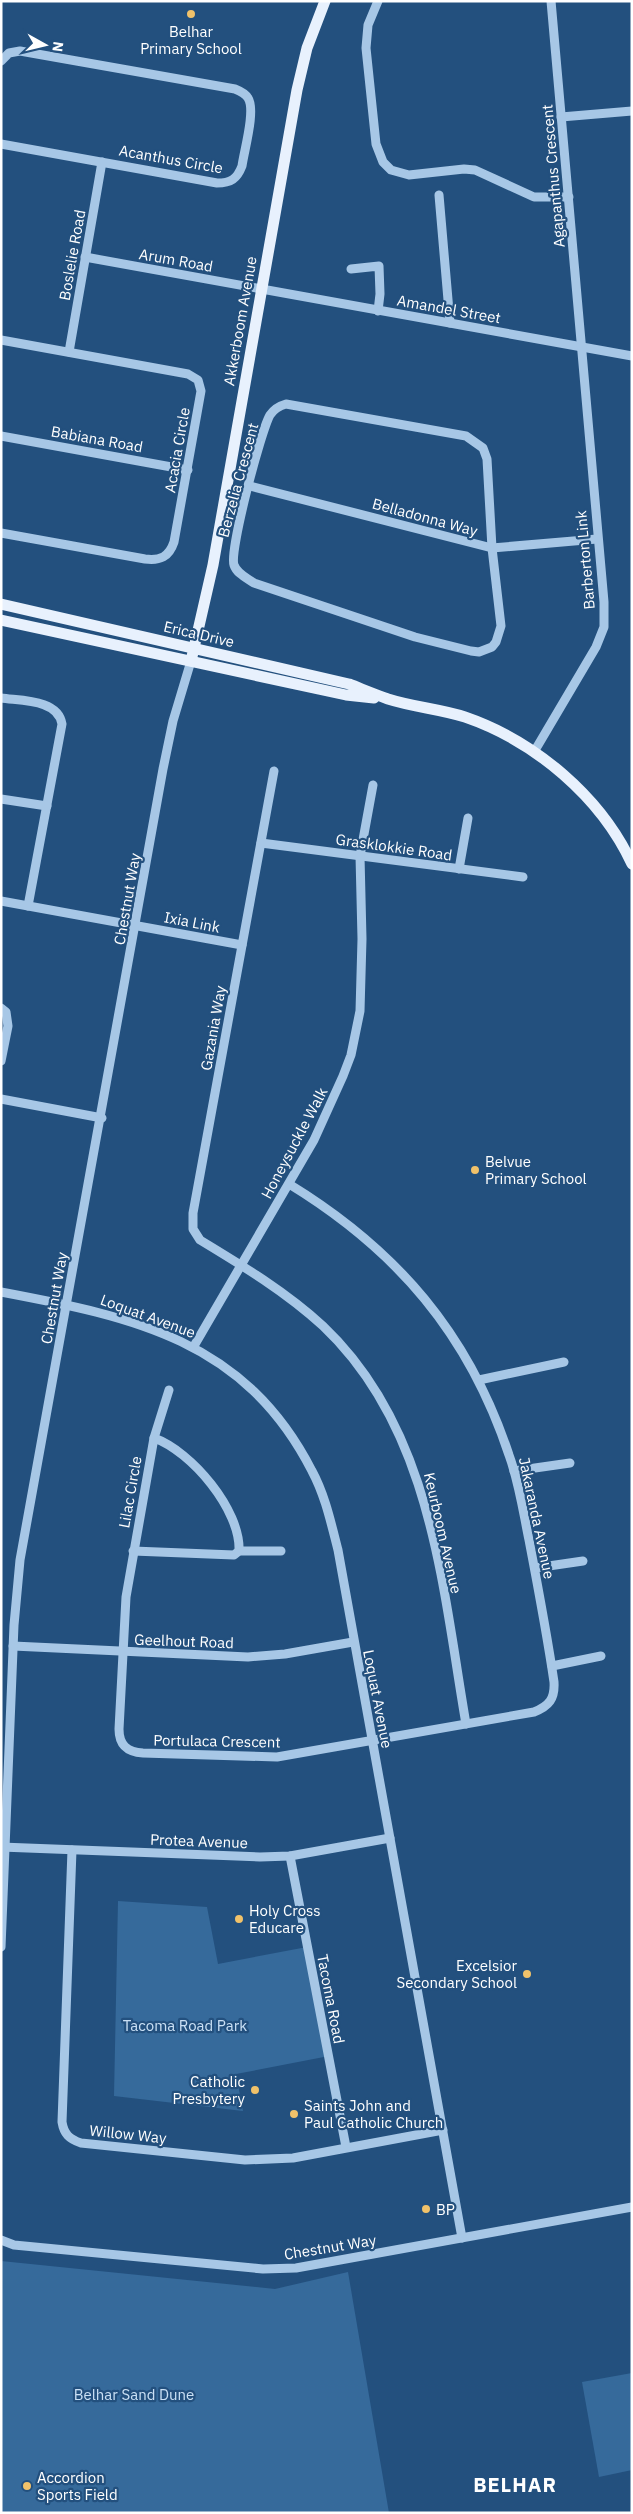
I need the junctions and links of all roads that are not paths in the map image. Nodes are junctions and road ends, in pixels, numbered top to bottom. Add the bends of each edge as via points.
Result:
1 (325, 1) edge
2 (378, 1) edge
3 (551, 1) edge
4 (1, 61) edge
5 (632, 111) edge
6 (561, 116) junction
7 (1, 144) edge
8 (102, 162) junction
9 (439, 196) dead end
10 (568, 197) junction
11 (85, 257) junction
12 (351, 269) dead end
13 (261, 290) junction
14 (378, 311) junction
15 (450, 323) junction
16 (1, 340) edge
17 (583, 347) junction
18 (68, 352) junction
19 (632, 356) edge
20 (1, 436) edge
21 (188, 470) junction
22 (250, 486) junction
23 (1, 533) edge
24 (597, 540) junction
25 (492, 548) junction
26 (1, 604) edge
27 (1, 620) edge
28 (194, 648) junction
29 (191, 661) junction
30 (1, 698) edge
31 (388, 699) junction
32 (534, 752) junction
33 (274, 770) dead end
34 (373, 785) dead end
35 (1, 799) edge
36 (47, 806) junction
37 (468, 818) dead end
38 (261, 843) junction
39 (360, 856) junction
40 (632, 864) edge
41 (459, 869) junction
42 (523, 877) dead end
43 (1, 901) edge
44 (28, 906) junction
45 (136, 925) junction
46 (242, 945) junction
47 (1, 1008) edge
48 (1, 1061) edge
49 (1, 1100) edge
50 (102, 1118) junction
51 (289, 1184) junction
52 (242, 1266) junction
53 (1, 1292) edge
54 (67, 1305) junction
55 (194, 1346) junction
56 (564, 1362) dead end
57 (479, 1380) junction
58 (168, 1390) dead end
59 (154, 1438) junction
60 (570, 1463) dead end
61 (514, 1471) junction
62 (239, 1551) junction
63 (281, 1551) dead end
64 (133, 1552) junction
65 (583, 1560) dead end
66 (535, 1568) junction
67 (353, 1642) junction
68 (13, 1646) junction
69 (122, 1652) junction
70 (601, 1656) dead end
71 (552, 1666) junction
72 (551, 1702) joint
73 (466, 1724) junction
74 (373, 1741) junction
75 (390, 1838) junction
76 (3, 1847) edge
77 (72, 1850) junction
78 (290, 1856) junction
79 (1, 1947) edge
80 (443, 2130) junction
81 (346, 2147) junction
82 (632, 2207) edge
83 (462, 2238) junction
84 (1, 2240) edge

1 - 13 main road, Akkerboom Avenue via 307,48 297,90
2 - 10 street via 368,25 366,48 376,144 383,162 391,170 409,175 470,170 534,197
3 - 6 street, Agapanthus Crescent
4 - 8 street, Acanthus Circle via 15,50 29,52 235,89 249,98 251,114 242,166 239,174 228,183
5 - 6 street
6 - 10 street, Agapanthus Crescent
7 - 8 street, Acanthus Circle
8 - 11 street, Boslelie Road
9 - 15 street
10 - 17 street, Agapanthus Crescent
11 - 13 street, Arum Road
11 - 18 street, Boslelie Road
12 - 14 street via 379,266
13 - 14 street, Amandel Street
13 - 28 main road, Akkerboom Avenue via 213,565
14 - 15 street, Amandel Street
15 - 17 street, Amandel Street
16 - 18 street, Acacia Circle
17 - 19 street, Amandel Street
17 - 24 street, Barberton Link
18 - 21 street, Acacia Circle via 188,374 198,380 200,400
20 - 21 street, Babiana Road
21 - 23 street, Acacia Circle via 172,549 159,560
22 - 25 street, Belladonna Way
22 - 25 street, Berzelia Crescent via 266,424 275,409 286,404 466,436 483,448 486,459
22 - 25 street, Berzelia Crescent via 234,556 234,565 245,578 457,648 479,652 496,642 501,626
24 - 25 street, Belladonna Way
24 - 32 street, Barberton Link via 604,627 596,647
26 - 28 main road, Erica Drive
27 - 29 main road, Erica Drive
28 - 29 main road, Akkerboom Avenue
28 - 31 main road, Erica Drive via 349,684
29 - 31 main road, Erica Drive via 346,695
29 - 45 street, Chestnut Way via 173,721
30 - 36 street via 48,706 60,717 61,732
31 - 32 main road, Erica Drive via 465,717 512,738
32 - 40 main road, Erica Drive via 587,798
33 - 38 street, Gazania Way
34 - 39 street, Honeysuckle Walk
35 - 36 street
36 - 44 street
37 - 41 street
38 - 39 street, Grasklokkie Road
38 - 46 street, Gazania Way
39 - 41 street, Grasklokkie Road
39 - 51 street, Honeysuckle Walk via 362,980 354,1043 329,1112
41 - 42 street, Grasklokkie Road
43 - 44 street, Ixia Link
44 - 45 street, Ixia Link
45 - 46 street, Ixia Link
45 - 50 street, Chestnut Way
46 - 52 street, Gazania Way via 193,1213 193,1229 200,1240
47 - 48 street via 6,1012 8,1026
49 - 50 street
50 - 54 street, Chestnut Way
51 - 52 street, Honeysuckle Walk
51 - 57 street, Jakaranda Avenue via 382,1251 448,1330
52 - 55 street, Honeysuckle Walk
52 - 73 street, Keurboom Avenue via 296,1303 324,1327 364,1373 398,1429 423,1496 435,1547
53 - 54 street, Loquat Avenue
54 - 55 street, Loquat Avenue via 137,1324
54 - 68 street, Chestnut Way via 20,1560
55 - 67 street, Loquat Avenue via 240,1378 268,1405 284,1424 313,1472 324,1498 338,1550
56 - 57 street
57 - 61 street, Jakaranda Avenue
58 - 59 street, Lilac Circle
59 - 62 street, Lilac Circle via 179,1450 208,1480 240,1540
59 - 64 street, Lilac Circle
60 - 61 street
61 - 66 street, Jakaranda Avenue
62 - 63 street, Lilac Circle
62 - 64 street, Lilac Circle via 234,1555
64 - 69 street, Lilac Circle
65 - 66 street
66 - 71 street, Jakaranda Avenue
67 - 69 street, Geelhout Road via 266,1657
67 - 74 street, Loquat Avenue
68 - 69 street, Geelhout Road
68 - 76 street, Chestnut Way
69 - 74 street, Portulaca Crescent via 119,1736 124,1747 131,1751 278,1757
70 - 71 street
71 - 72 street, Jakaranda Avenue via 555,1689
72 - 73 street, Portulaca Crescent via 546,1708 534,1712
73 - 74 street, Portulaca Crescent
74 - 75 street, Loquat Avenue
75 - 78 street, Protea Avenue
75 - 80 street, Loquat Avenue
76 - 77 street, Protea Avenue
76 - 79 street, Chestnut Way
77 - 78 street, Protea Avenue
77 - 81 street, Willow Way via 62,2122 67,2136 81,2143 245,2160 293,2158
78 - 81 street, Tacoma Road
80 - 81 street, Willow Way
80 - 83 street, Loquat Avenue
82 - 83 street, Chestnut Way
83 - 84 street, Chestnut Way via 281,2269 14,2246

